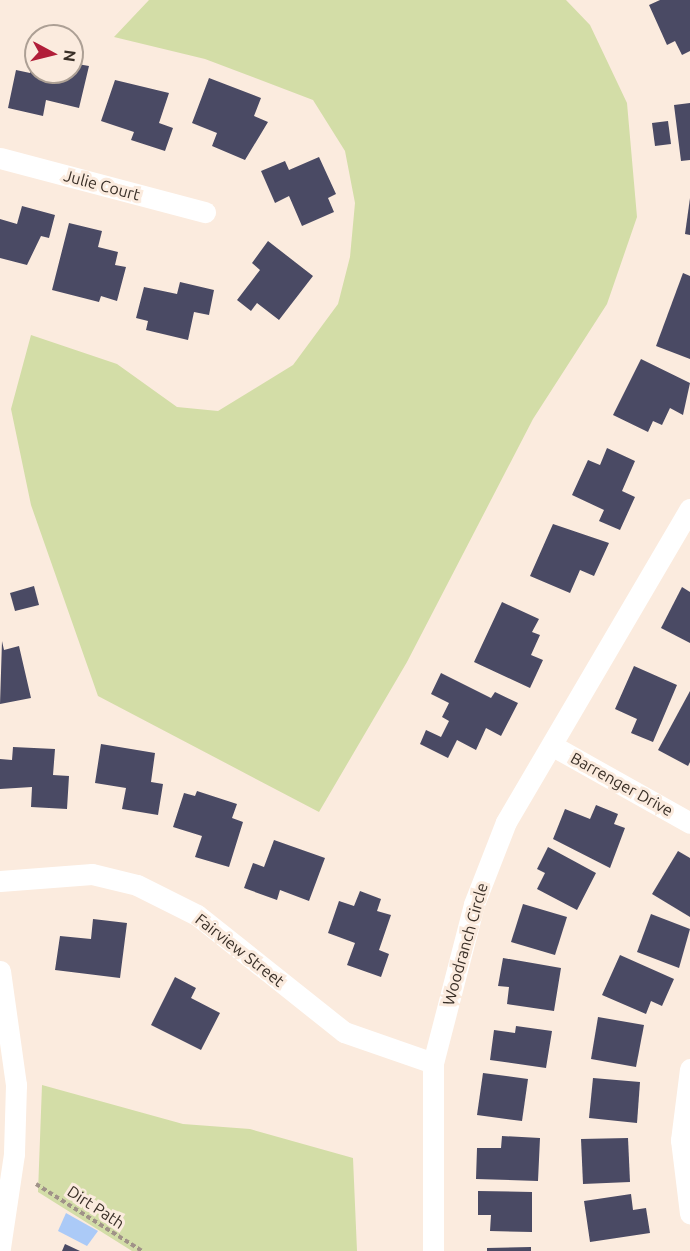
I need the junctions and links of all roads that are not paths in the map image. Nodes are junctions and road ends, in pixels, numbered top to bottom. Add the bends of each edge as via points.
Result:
1 (0, 158) edge
2 (205, 212) dead end
3 (690, 509) edge
4 (685, 532) edge
5 (553, 746) junction
6 (690, 823) edge
7 (0, 881) edge
8 (0, 971) edge
9 (433, 1063) junction
10 (690, 1069) edge
11 (690, 1213) edge
12 (0, 1248) edge
13 (433, 1251) edge

1 - 2 street, Julie Court
3 - 4 street, Woodranch Circle
4 - 5 street, Woodranch Circle
5 - 6 street, Barrenger Drive
5 - 9 street, Woodranch Circle via 506,822 474,904
7 - 9 street, Fairview Street via 92,874 137,885 197,915 344,1032
8 - 12 street via 16,1085 14,1154
9 - 13 street, Woodranch Circle
10 - 11 street via 681,1140

